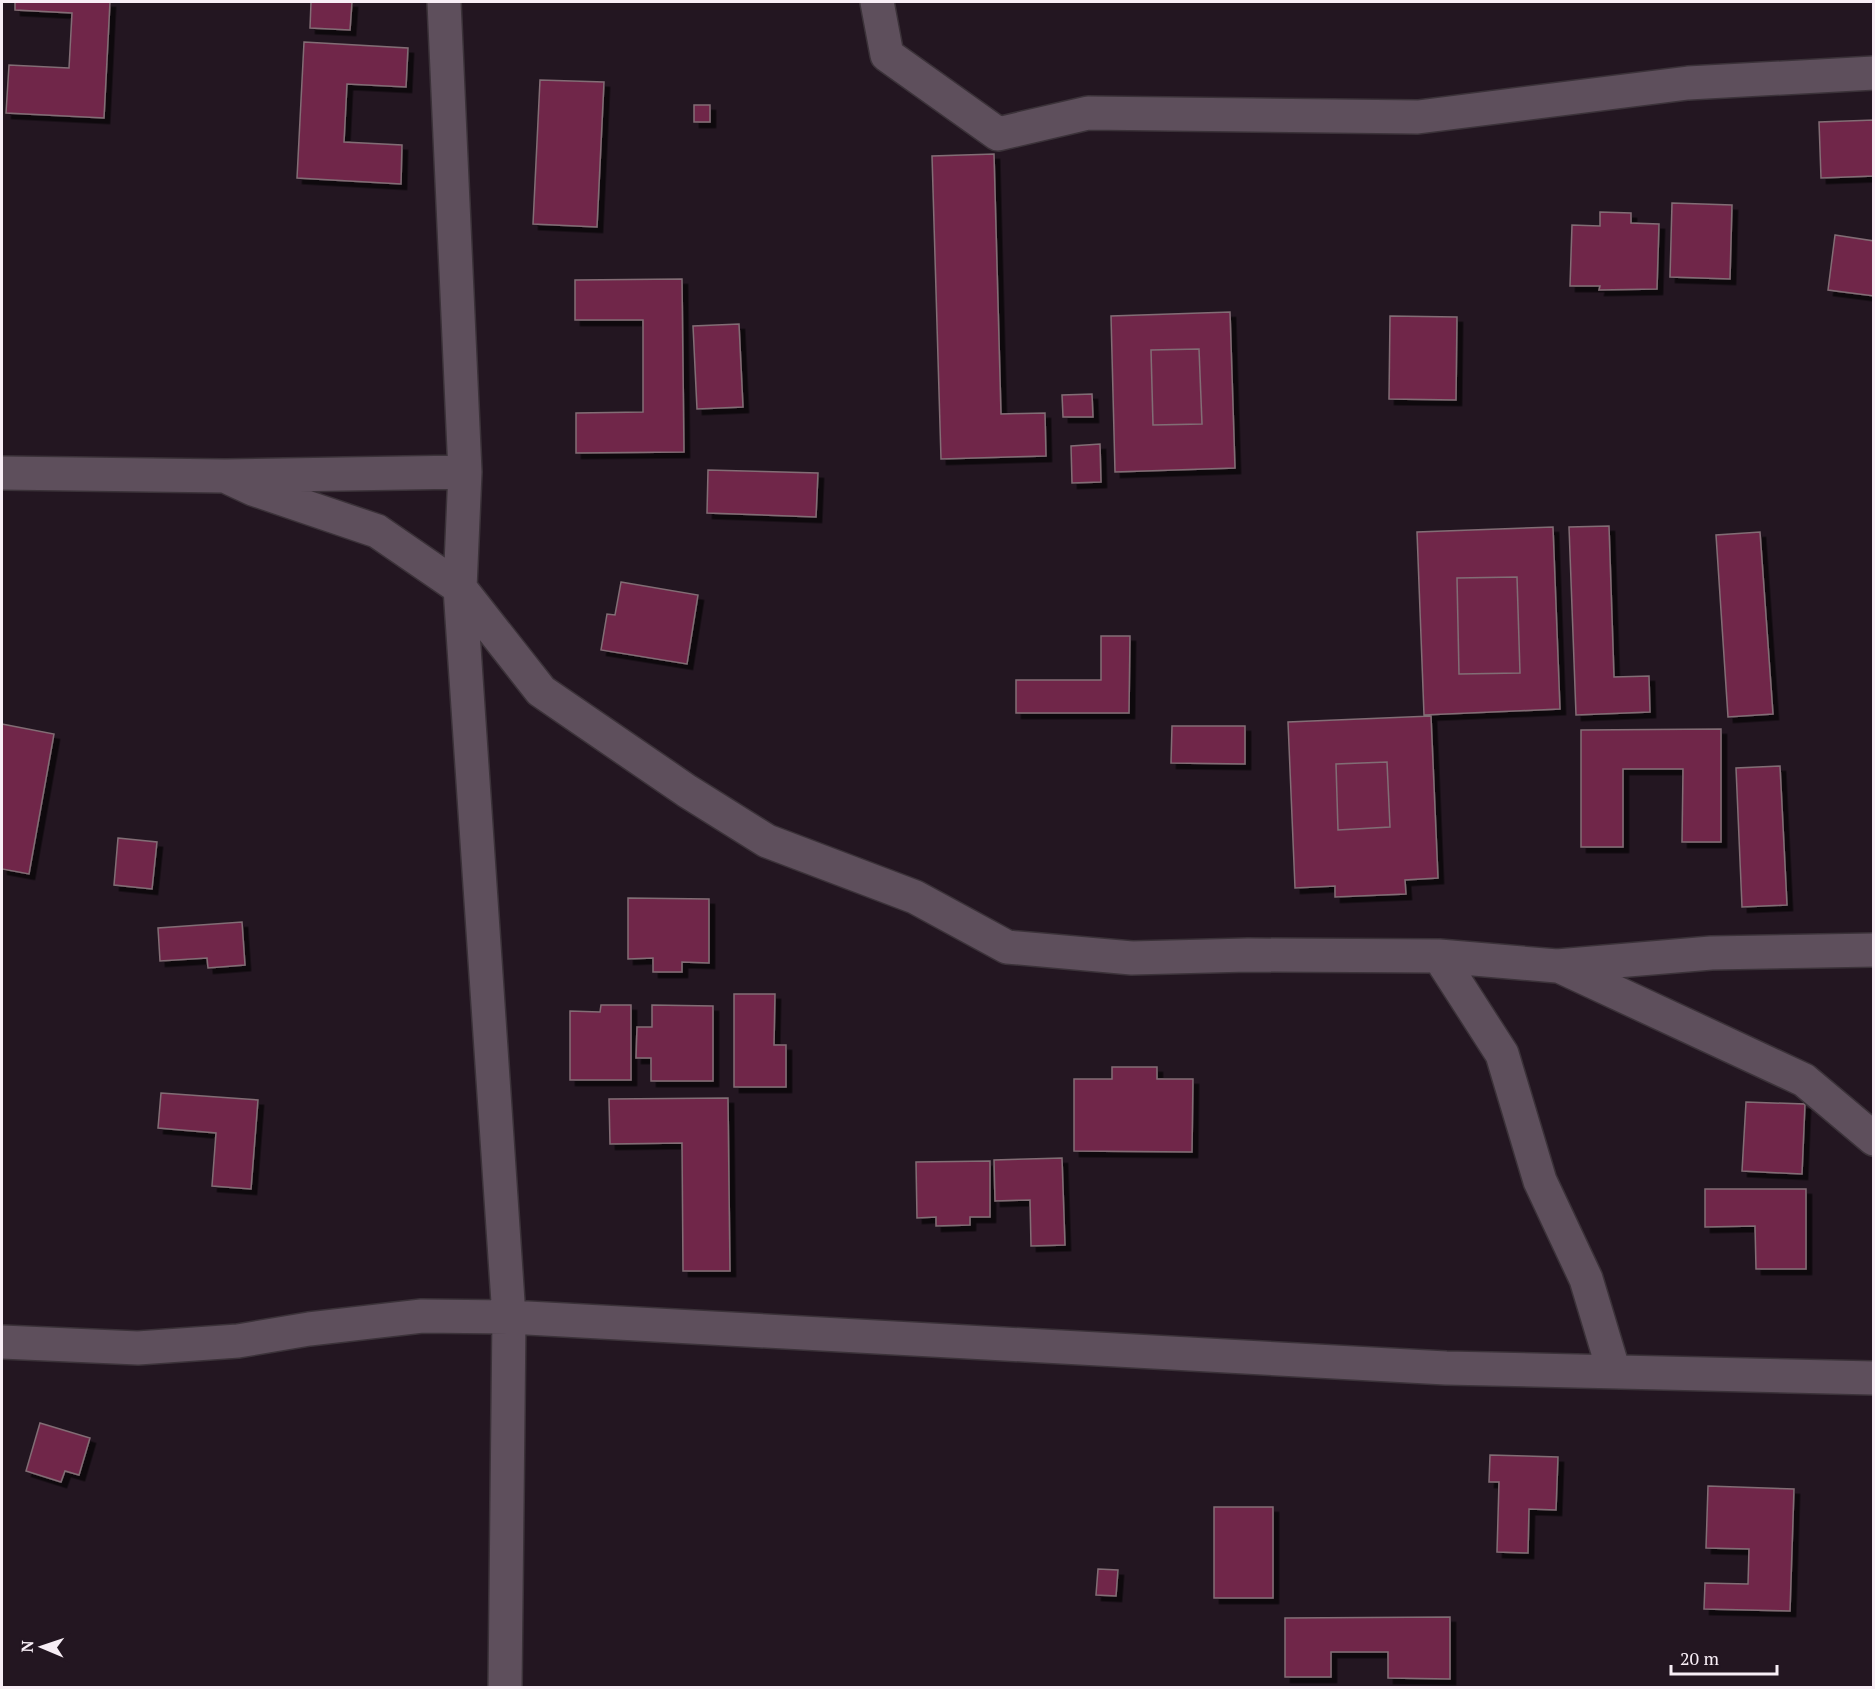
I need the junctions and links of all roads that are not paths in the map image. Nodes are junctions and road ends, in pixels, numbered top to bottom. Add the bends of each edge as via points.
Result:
1 (444, 2) edge
2 (877, 2) edge
3 (1874, 74) edge
4 (465, 472) junction
5 (2, 473) edge
6 (225, 476) junction
7 (460, 588) junction
8 (1874, 950) edge
9 (1439, 956) junction
10 (1557, 966) junction
11 (1874, 1139) edge
12 (509, 1317) junction
13 (2, 1342) edge
14 (1614, 1372) junction
15 (1874, 1378) edge
16 (505, 1688) edge

1 - 4 street
2 - 3 street via 887,55 998,134 1088,113 1418,117 1688,83
4 - 6 street
4 - 7 street
5 - 6 street
6 - 7 street via 377,531
7 - 9 street via 541,692 687,791 767,841 915,897 1007,947 1132,958
7 - 12 street
8 - 10 street via 1711,952
9 - 10 street
9 - 14 street via 1502,1054 1540,1181 1586,1279
10 - 11 street via 1804,1080
12 - 13 street via 422,1316 238,1341 138,1348
12 - 14 street via 1446,1368
12 - 16 street
14 - 15 street

